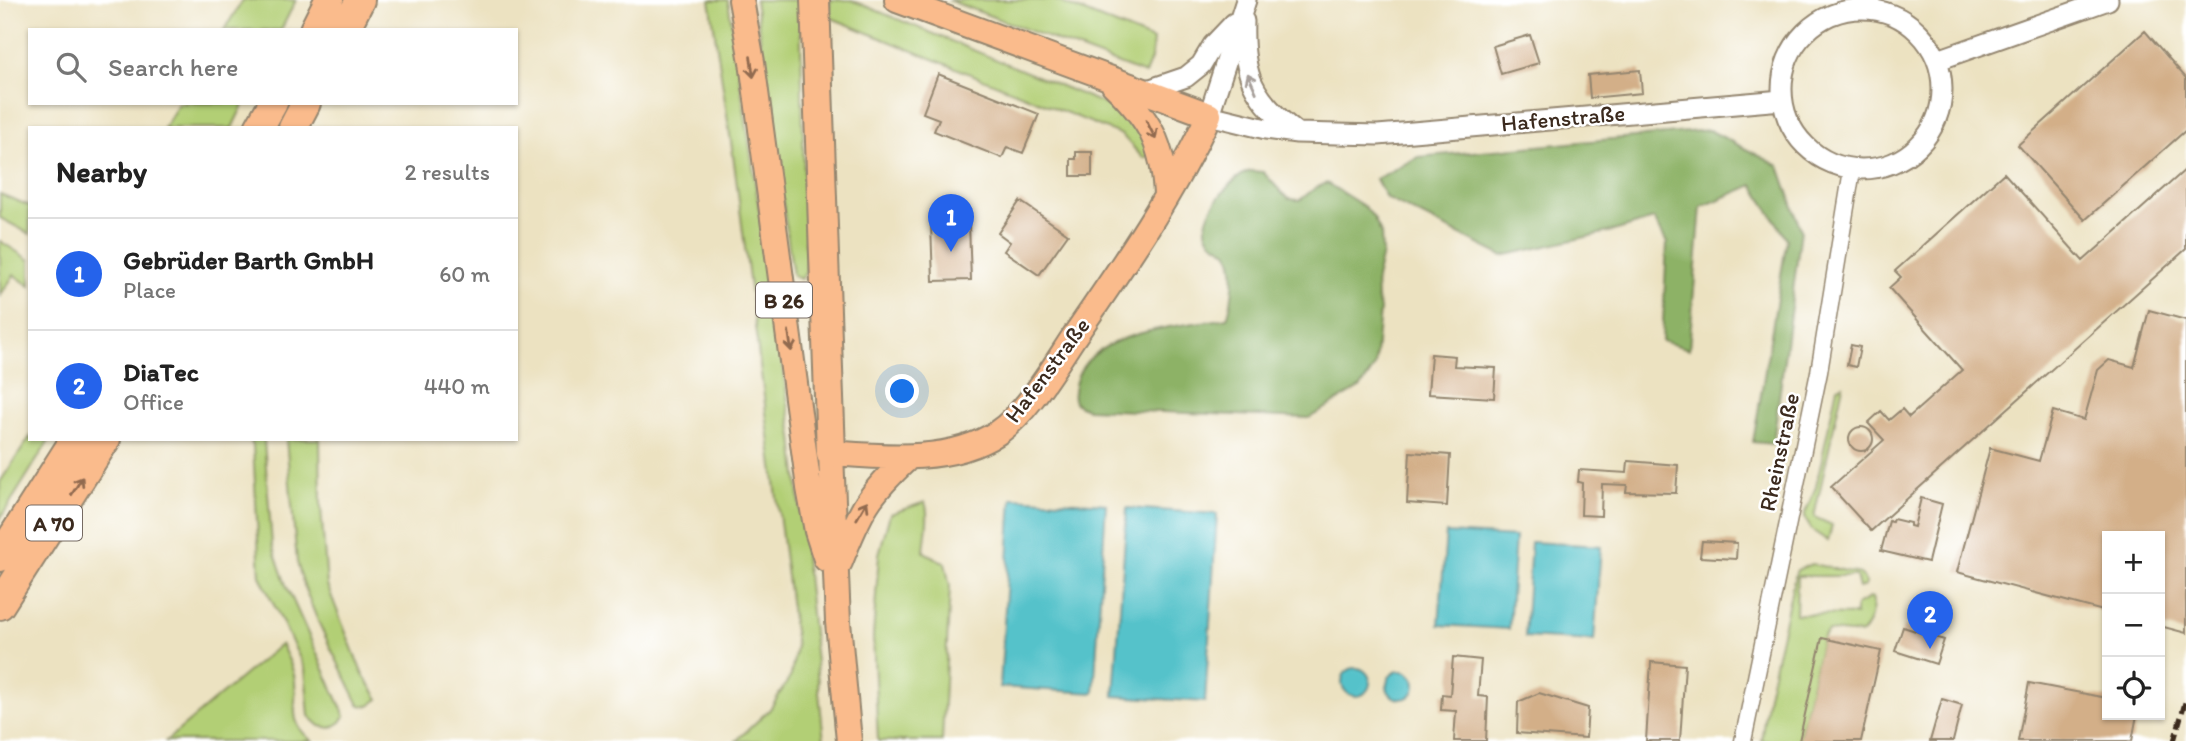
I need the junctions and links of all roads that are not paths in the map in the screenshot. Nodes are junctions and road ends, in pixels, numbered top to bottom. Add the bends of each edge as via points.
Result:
1 (329, 0) edge
2 (360, 0) edge
3 (741, 0) edge
4 (815, 0) edge
5 (897, 0) edge
6 (1246, 0) edge
7 (2108, 0) edge
8 (1238, 19) junction
9 (315, 28) edge
10 (346, 28) edge
11 (1938, 60) junction
12 (1108, 79) junction
13 (1142, 92) junction
14 (1782, 100) junction
15 (272, 105) edge
16 (305, 105) edge
17 (1209, 115) junction
18 (260, 126) edge
19 (294, 126) edge
20 (1297, 133) junction
21 (1852, 170) junction
22 (1166, 194) junction
23 (74, 441) edge
24 (105, 441) edge
25 (831, 453) junction
26 (909, 457) junction
27 (0, 557) edge
28 (836, 573) junction
29 (837, 598) junction
30 (0, 605) edge
31 (849, 741) edge
32 (1743, 741) edge

1 - 9 highway
2 - 10 highway
3 -> 29 main road, B 26 via 809,488
4 - 25 highway
5 - 12 main road
6 - 8 street
20 -> 6 street via 1259,98 1247,70 1243,41
7 - 11 street
8 - 13 street via 1186,77
8 - 17 street
11 - 14 street via 1909,23 1866,8 1842,11 1820,20 1789,54 1782,76
11 - 21 street via 1943,83 1941,107 1918,148 1898,162
12 - 13 main road
12 -> 22 main road via 1145,118 1155,136
13 - 17 main road
14 - 20 street, Hafenstraße via 1378,135
14 - 21 street via 1798,139 1832,165
15 - 18 highway
16 - 19 highway
17 - 20 street, Hafenstraße
17 - 22 main road, Hafenstraße
21 - 32 street, Rheinstraße via 1819,372
22 - 26 main road, Hafenstraße via 1128,258 1020,411 996,434 974,444
23 - 27 highway, A 70
30 -> 24 highway, A 70
25 - 26 main road, Hafenstraße
25 - 28 main road, B 26
28 -> 26 main road via 871,495
28 - 29 main road, B 26
29 - 31 main road, B 26

